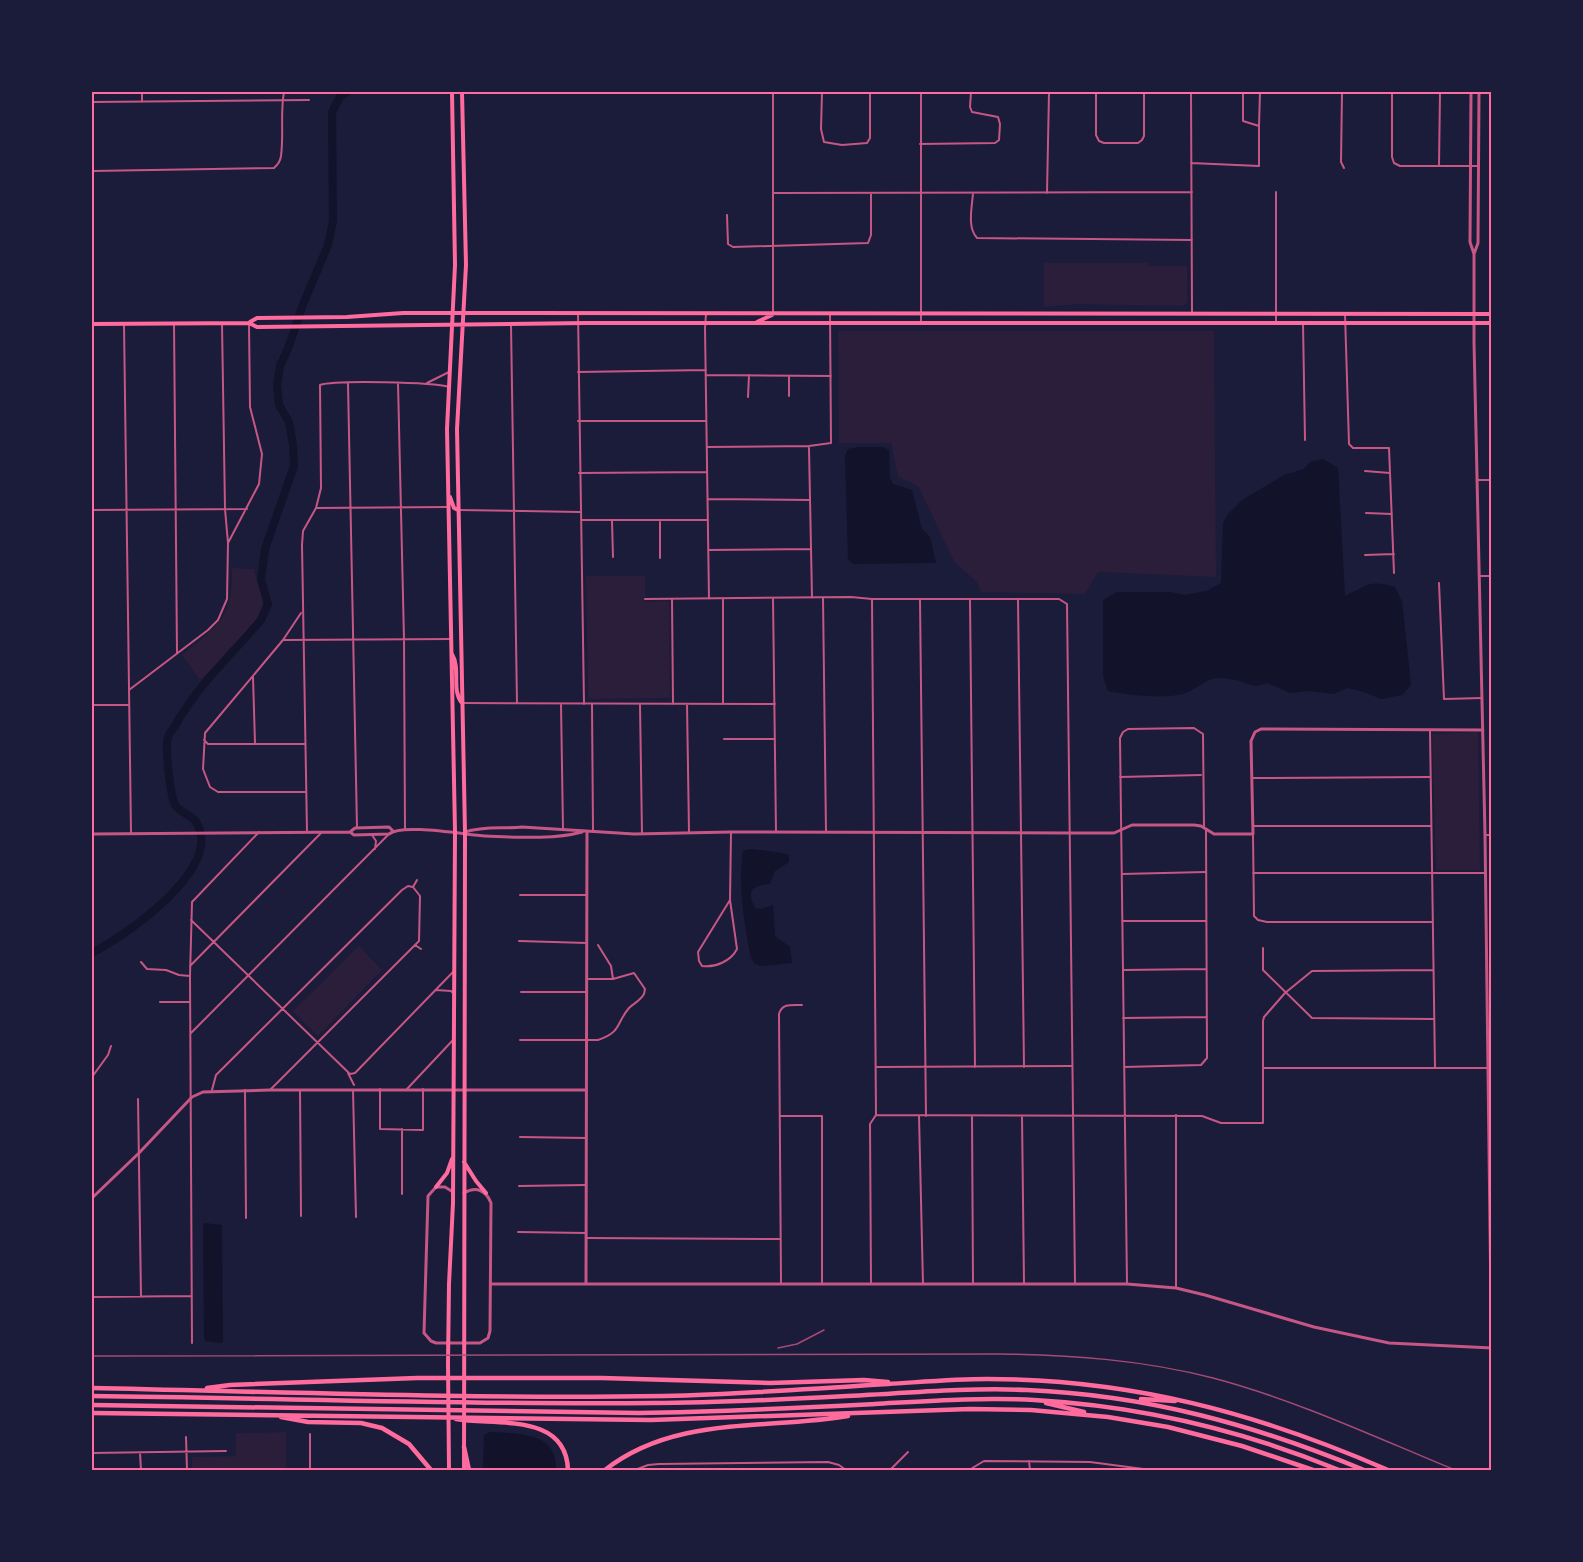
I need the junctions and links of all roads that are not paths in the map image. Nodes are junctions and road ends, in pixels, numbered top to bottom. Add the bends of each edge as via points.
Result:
1 (92, 92) edge
2 (142, 92) edge
3 (284, 92) edge
4 (452, 92) edge
5 (462, 92) edge
6 (773, 92) edge
7 (822, 92) edge
8 (870, 92) edge
9 (921, 92) edge
10 (971, 92) edge
11 (1049, 92) edge
12 (1096, 92) edge
13 (1144, 92) edge
14 (1191, 92) edge
15 (1243, 92) edge
16 (1260, 92) edge
17 (1342, 92) edge
18 (1392, 92) edge
19 (1440, 92) edge
20 (1471, 92) edge
21 (1479, 92) edge
22 (282, 100) junction
23 (309, 100) dead end
24 (92, 102) edge
25 (142, 102) junction
26 (1259, 126) junction
27 (920, 144) junction
28 (1191, 163) junction
29 (1439, 166) junction
30 (1472, 166) junction
31 (1479, 166) junction
32 (1344, 168) dead end
33 (92, 171) edge
34 (1047, 192) junction
35 (1192, 192) junction
36 (1276, 192) dead end
37 (774, 193) junction
38 (871, 193) junction
39 (973, 193) junction
40 (919, 194) junction
41 (727, 215) dead end
42 (1192, 240) junction
43 (774, 244) junction
44 (1474, 254) junction
45 (1192, 312) junction
46 (452, 313) junction
47 (464, 313) junction
48 (578, 313) junction
49 (830, 313) junction
50 (1276, 313) junction
51 (706, 314) junction
52 (773, 314) junction
53 (921, 314) junction
54 (1345, 314) junction
55 (1473, 314) junction
56 (1491, 314) edge
57 (347, 317) junction
58 (921, 322) junction
59 (1180, 322) junction
60 (174, 323) junction
61 (222, 323) junction
62 (249, 323) junction
63 (452, 323) junction
64 (578, 323) junction
65 (705, 323) junction
66 (757, 323) junction
67 (831, 323) junction
68 (1276, 323) junction
69 (1303, 323) junction
70 (1473, 323) junction
71 (1491, 323) edge
72 (92, 324) edge
73 (124, 324) junction
74 (463, 324) junction
75 (511, 324) junction
76 (1345, 324) junction
77 (335, 327) junction
78 (706, 370) junction
79 (449, 372) junction
80 (578, 372) junction
81 (706, 375) junction
82 (749, 375) junction
83 (789, 376) junction
84 (831, 376) junction
85 (348, 383) junction
86 (398, 383) junction
87 (424, 384) junction
88 (448, 387) junction
89 (789, 396) dead end
90 (748, 397) dead end
91 (578, 421) junction
92 (706, 421) junction
93 (1305, 440) dead end
94 (809, 446) junction
95 (707, 447) junction
96 (1365, 471) dead end
97 (707, 472) junction
98 (579, 473) junction
99 (1390, 473) junction
100 (1477, 480) junction
101 (1491, 480) edge
102 (449, 494) junction
103 (708, 499) junction
104 (810, 500) junction
105 (350, 507) junction
106 (401, 507) junction
107 (449, 507) junction
108 (225, 508) junction
109 (316, 508) junction
110 (247, 509) junction
111 (92, 510) edge
112 (127, 510) junction
113 (177, 510) junction
114 (458, 510) junction
115 (515, 510) junction
116 (580, 512) junction
117 (1366, 513) dead end
118 (1392, 514) junction
119 (458, 520) junction
120 (581, 520) junction
121 (612, 520) junction
122 (708, 520) junction
123 (660, 521) junction
124 (228, 543) junction
125 (811, 549) junction
126 (709, 550) junction
127 (1394, 554) junction
128 (1365, 555) dead end
129 (613, 557) dead end
130 (660, 558) dead end
131 (1394, 573) dead end
132 (1479, 576) junction
133 (1491, 576) edge
134 (1439, 583) dead end
135 (774, 598) junction
136 (812, 598) junction
137 (823, 598) junction
138 (645, 599) dead end
139 (672, 599) junction
140 (710, 599) junction
141 (723, 599) junction
142 (872, 599) junction
143 (920, 599) junction
144 (969, 600) junction
145 (1018, 600) junction
146 (303, 610) junction
147 (404, 639) junction
148 (451, 639) junction
149 (283, 640) junction
150 (303, 640) junction
151 (354, 640) junction
152 (177, 653) junction
153 (451, 653) junction
154 (253, 676) junction
155 (129, 690) junction
156 (1482, 698) junction
157 (462, 703) junction
158 (517, 703) junction
159 (561, 704) junction
160 (584, 704) junction
161 (592, 704) junction
162 (640, 704) junction
163 (673, 704) junction
164 (687, 704) junction
165 (723, 704) junction
166 (775, 704) junction
167 (92, 705) edge
168 (129, 705) junction
169 (1430, 730) junction
170 (1483, 730) junction
171 (724, 739) dead end
172 (204, 740) junction
173 (775, 740) junction
174 (255, 743) junction
175 (305, 744) junction
176 (1203, 775) junction
177 (1120, 777) junction
178 (1430, 777) junction
179 (1252, 778) junction
180 (305, 792) junction
181 (1253, 826) junction
182 (1431, 826) junction
183 (357, 828) junction
184 (563, 829) junction
185 (1205, 829) junction
186 (1121, 830) junction
187 (393, 831) junction
188 (405, 831) junction
189 (455, 831) junction
190 (259, 832) junction
191 (307, 832) junction
192 (322, 832) junction
193 (350, 832) junction
194 (465, 832) junction
195 (585, 832) junction
196 (593, 832) junction
197 (689, 832) junction
198 (731, 832) junction
199 (776, 832) junction
200 (826, 832) junction
201 (923, 832) junction
202 (1021, 832) junction
203 (874, 833) junction
204 (972, 833) junction
205 (1070, 833) junction
206 (92, 834) edge
207 (131, 834) junction
208 (372, 834) junction
209 (389, 834) junction
210 (642, 834) junction
211 (1253, 834) junction
212 (1485, 835) junction
213 (1491, 835) edge
214 (375, 849) junction
215 (1205, 872) junction
216 (1253, 873) junction
217 (1486, 873) junction
218 (1122, 874) junction
219 (1432, 874) junction
220 (417, 880) dead end
221 (413, 887) junction
222 (520, 895) dead end
223 (586, 895) junction
224 (730, 900) junction
225 (191, 920) junction
226 (1122, 921) junction
227 (1205, 921) junction
228 (1433, 922) junction
229 (519, 941) dead end
230 (216, 942) junction
231 (587, 944) junction
232 (415, 945) junction
233 (598, 945) dead end
234 (1263, 948) dead end
235 (421, 950) dead end
236 (141, 962) dead end
237 (190, 966) junction
238 (1206, 969) junction
239 (1123, 970) junction
240 (1433, 970) junction
241 (453, 972) junction
242 (190, 976) junction
243 (249, 976) junction
244 (587, 979) junction
245 (613, 979) junction
246 (436, 990) junction
247 (521, 992) dead end
248 (587, 992) junction
249 (1285, 993) junction
250 (453, 994) junction
251 (160, 1002) dead end
252 (190, 1002) junction
253 (802, 1005) dead end
254 (283, 1009) junction
255 (1207, 1017) junction
256 (1123, 1018) junction
257 (1434, 1019) junction
258 (191, 1033) junction
259 (453, 1040) junction
260 (520, 1040) dead end
261 (586, 1040) junction
262 (318, 1044) junction
263 (111, 1046) dead end
264 (926, 1066) junction
265 (1071, 1066) junction
266 (1124, 1066) junction
267 (876, 1067) junction
268 (975, 1067) junction
269 (1024, 1067) junction
270 (1435, 1067) junction
271 (1264, 1068) junction
272 (1488, 1068) junction
273 (355, 1073) junction
274 (349, 1074) junction
275 (92, 1077) edge
276 (353, 1087) junction
277 (380, 1089) junction
278 (407, 1089) junction
279 (423, 1089) junction
280 (454, 1089) junction
281 (464, 1089) junction
282 (212, 1090) junction
283 (245, 1090) junction
284 (270, 1090) junction
285 (300, 1090) junction
286 (586, 1090) junction
287 (1490, 1096) edge
288 (192, 1097) junction
289 (138, 1099) dead end
290 (876, 1115) junction
291 (1022, 1115) junction
292 (1072, 1115) junction
293 (1125, 1115) junction
294 (780, 1116) junction
295 (919, 1116) junction
296 (926, 1116) junction
297 (972, 1116) junction
298 (1176, 1116) junction
299 (402, 1129) junction
300 (520, 1137) dead end
301 (586, 1138) junction
302 (139, 1153) junction
303 (454, 1155) junction
304 (463, 1161) junction
305 (586, 1185) junction
306 (519, 1186) dead end
307 (436, 1187) junction
308 (453, 1192) junction
309 (463, 1193) junction
310 (486, 1193) junction
311 (402, 1194) dead end
312 (92, 1198) edge
313 (301, 1216) dead end
314 (356, 1217) dead end
315 (246, 1218) dead end
316 (518, 1232) dead end
317 (586, 1233) junction
318 (586, 1238) junction
319 (779, 1239) junction
320 (781, 1283) junction
321 (491, 1284) junction
322 (586, 1284) junction
323 (822, 1284) junction
324 (871, 1284) junction
325 (923, 1284) junction
326 (973, 1284) junction
327 (1024, 1284) junction
328 (1075, 1284) junction
329 (1127, 1284) junction
330 (1176, 1288) junction
331 (192, 1296) junction
332 (141, 1297) junction
333 (92, 1298) edge
334 (192, 1343) dead end
335 (1491, 1348) edge
336 (448, 1378) junction
337 (464, 1378) junction
338 (1491, 1382) edge
339 (902, 1383) junction
340 (92, 1388) edge
341 (191, 1390) junction
342 (92, 1396) edge
343 (1119, 1398) junction
344 (1032, 1400) junction
345 (1190, 1401) junction
346 (92, 1405) edge
347 (869, 1412) junction
348 (92, 1413) edge
349 (269, 1414) junction
350 (439, 1416) junction
351 (1107, 1417) junction
352 (310, 1434) dead end
353 (186, 1437) dead end
354 (464, 1447) junction
355 (187, 1452) junction
356 (226, 1452) dead end
357 (908, 1452) dead end
358 (92, 1453) edge
359 (140, 1453) junction
360 (1029, 1461) junction
361 (141, 1470) edge
362 (187, 1470) edge
363 (310, 1470) edge
364 (431, 1470) edge
365 (449, 1470) edge
366 (464, 1470) edge
367 (469, 1470) edge
368 (568, 1470) edge
369 (605, 1470) edge
370 (635, 1470) edge
371 (846, 1470) edge
372 (890, 1470) edge
373 (969, 1470) edge
374 (1029, 1470) edge
375 (1151, 1470) edge
376 (1313, 1470) edge
377 (1339, 1470) edge
378 (1364, 1470) edge
379 (1388, 1470) edge

1 - 24 street
2 - 25 street
3 - 22 street
4 - 46 main road
5 - 47 main road
6 - 37 street
7 - 8 street via 824,142 850,144 867,143 870,138
9 - 27 street
10 - 27 street via 972,112 998,117 999,140
11 - 34 street
12 - 13 street via 1096,135 1104,143 1142,140
14 - 28 street
15 - 26 street via 1244,121
16 - 26 street
17 - 32 street
18 - 29 street via 1394,163
19 - 29 street
20 - 30 street
21 - 31 street
22 - 23 street
22 - 25 street
22 - 33 street via 281,156 273,168
24 - 25 street
26 - 28 street via 1258,166
27 - 40 street
28 - 35 street
29 - 30 street
30 - 31 street
30 - 44 street via 1470,242
31 - 44 street via 1478,243
34 - 35 street
34 - 39 street
35 - 42 street
36 - 50 street
37 - 38 street
37 - 43 street
38 - 40 street
38 - 43 street via 868,243
39 - 40 street
39 - 42 street via 971,224 977,238
40 - 53 street
41 - 43 street via 728,244
42 - 45 street
43 - 52 street
44 - 55 street
45 - 50 main road
45 - 53 main road
45 - 59 main road
46 - 47 main road
46 - 57 main road
46 - 63 main road
47 - 48 main road
47 - 74 main road
48 - 51 main road
48 - 64 street
49 - 52 main road
49 - 53 main road
49 - 67 street
50 - 54 main road
50 - 68 street
51 - 52 main road
51 - 65 street
52 - 66 main road
53 - 58 street
54 - 55 main road
54 - 76 street
55 - 56 main road
55 - 70 street
57 - 62 main road via 257,318
57 - 77 main road
58 - 59 main road
58 - 67 main road
59 - 68 main road
60 - 61 main road
60 - 73 main road
60 - 113 street
61 - 62 main road
61 - 108 street
62 - 77 main road via 257,327
62 - 110 street via 250,407 262,454 260,484
63 - 74 main road
63 - 77 main road
63 - 79 main road
64 - 65 main road
64 - 75 main road
64 - 80 street
65 - 66 main road
65 - 78 street
66 - 67 main road
67 - 84 street
68 - 69 main road
69 - 76 main road
69 - 93 street
70 - 71 main road
70 - 76 main road
70 - 100 street
72 - 73 main road
73 - 112 street
74 - 75 main road
74 - 114 main road
75 - 115 street
76 - 99 street via 1349,444 1353,448 1389,448
78 - 80 street
78 - 81 street
79 - 87 street
79 - 88 main road
80 - 91 street
81 - 82 street
81 - 92 street
82 - 83 street
82 - 90 street
83 - 84 street
83 - 89 street
84 - 94 street via 831,443
85 - 86 street
85 - 105 street
85 - 109 street via 320,385 321,488
86 - 87 street
86 - 106 street
87 - 88 street
88 - 102 main road
91 - 92 street
91 - 98 street
92 - 95 street
94 - 95 street
94 - 104 street
95 - 97 street
96 - 99 street
97 - 98 street
97 - 103 street
98 - 116 street
99 - 118 street
100 - 101 street
100 - 132 street
102 - 107 main road
102 - 114 main road
103 - 104 street
103 - 122 street
104 - 125 street
105 - 106 street
105 - 109 street
105 - 151 street
106 - 107 street
106 - 147 street
107 - 119 main road
107 - 148 main road
108 - 110 street
108 - 113 street
108 - 124 street
109 - 146 street via 303,531
110 - 124 street
111 - 112 street
112 - 113 street
112 - 155 street
113 - 152 street
114 - 115 street
114 - 119 main road
115 - 116 street
115 - 158 street
116 - 120 street
117 - 118 street
118 - 127 street
119 - 157 main road
120 - 121 street
120 - 160 street
121 - 123 street
121 - 129 street
122 - 123 street
122 - 126 street
123 - 130 street
124 - 152 street via 224,608 208,630
125 - 126 street
125 - 136 street
126 - 140 street
127 - 128 street
127 - 131 street
132 - 133 street
132 - 156 street
134 - 156 street via 1444,699
135 - 136 street
135 - 141 street
135 - 166 street
136 - 137 street
137 - 142 street
137 - 200 street
138 - 139 street
139 - 140 street
139 - 163 street
140 - 141 street
141 - 165 street
142 - 143 street
142 - 203 street
143 - 144 street
143 - 201 street
144 - 145 street
144 - 204 street
145 - 202 street
145 - 205 street via 1064,600 1067,604
146 - 149 street
146 - 150 street
147 - 148 street
147 - 151 street
147 - 188 street
148 - 153 main road
149 - 150 street
149 - 154 street
150 - 151 street
150 - 175 street
151 - 183 street
152 - 155 street
153 - 157 main road
153 - 189 main road
154 - 172 street via 205,733
154 - 174 street
155 - 168 street
156 - 170 street
157 - 158 street
157 - 194 main road
158 - 159 street
159 - 160 street
159 - 184 street
160 - 161 street
161 - 162 street
161 - 196 street
162 - 163 street
162 - 210 street
163 - 164 street
164 - 165 street
164 - 197 street
165 - 166 street
166 - 173 street
167 - 168 street
168 - 207 street
169 - 170 street
169 - 178 street
169 - 179 street via 1261,729 1251,741
170 - 212 street
171 - 173 street
172 - 174 street via 208,744
172 - 180 street via 203,769 210,787 218,792
173 - 199 street
174 - 175 street
175 - 180 street
176 - 177 street
176 - 177 street via 1203,734 1199,730 1128,729 1120,738
176 - 185 street
177 - 186 street
178 - 179 street
178 - 182 street
179 - 181 street
180 - 191 street
181 - 182 street
181 - 211 street
182 - 219 street
183 - 187 street via 389,827
183 - 193 street
184 - 194 street via 478,827
184 - 195 street
185 - 186 street via 1194,825 1132,825
185 - 211 street via 1214,834
185 - 215 street
186 - 205 street
186 - 218 street
187 - 188 street
187 - 209 street
188 - 189 street
189 - 194 street
189 - 241 main road
190 - 191 street
190 - 207 street
190 - 225 street via 192,902
191 - 192 street
192 - 193 street
192 - 230 street
193 - 208 street
194 - 195 street via 484,836 568,836
194 - 281 main road
195 - 196 street
195 - 223 street
196 - 210 street
197 - 198 street
197 - 210 street
198 - 199 street
198 - 224 street
199 - 200 street
200 - 203 street
201 - 203 street
201 - 204 street
201 - 264 street
202 - 204 street
202 - 205 street
202 - 269 street
203 - 267 street
204 - 268 street
205 - 265 street
206 - 207 street
208 - 209 street
208 - 214 street
209 - 214 street
211 - 216 street
212 - 213 street
212 - 217 street
214 - 243 street
215 - 218 street
215 - 227 street
216 - 219 street
216 - 228 street via 1254,915 1258,920
217 - 219 street
217 - 272 street
218 - 226 street
219 - 228 street
220 - 221 street
221 - 232 street via 420,896 419,941
221 - 254 street via 402,890
222 - 223 street
223 - 231 street
224 - 224 street via 737,949 721,963 702,966 698,952
225 - 230 street
225 - 237 street
226 - 227 street
226 - 239 street
227 - 238 street
228 - 240 street
229 - 231 street
230 - 237 street
230 - 243 street
231 - 244 street
232 - 235 street
232 - 262 street
233 - 245 street via 611,966
234 - 249 street via 1262,969
236 - 242 street via 147,969
237 - 242 street
238 - 239 street
238 - 255 street
239 - 256 street
240 - 249 street via 1312,971
240 - 257 street
241 - 246 street
241 - 250 main road
242 - 252 street
243 - 254 street
243 - 258 street
244 - 245 street
244 - 248 street
245 - 261 street via 634,973 645,989 644,994 613,1033 598,1040
246 - 250 street
246 - 273 street
247 - 248 street
248 - 261 street
249 - 257 street via 1312,1018
249 - 271 street via 1264,1017
250 - 259 main road
251 - 252 street
252 - 258 street
253 - 294 street via 780,1008
254 - 262 street
254 - 282 street via 216,1076
255 - 256 street
255 - 266 street via 1207,1058 1200,1065
256 - 266 street
257 - 270 street
258 - 288 street
259 - 278 street
259 - 280 main road
260 - 261 street
261 - 286 street
262 - 274 street
262 - 284 street
263 - 275 street
264 - 267 street
264 - 268 street
264 - 296 street
265 - 269 street
265 - 292 street
266 - 293 street
267 - 290 street
268 - 269 street
270 - 271 street
270 - 272 street
271 - 298 street via 1263,1123 1221,1123 1202,1116
272 - 287 street
273 - 274 street
273 - 276 street
274 - 276 street
276 - 277 street
276 - 285 street
276 - 314 street
277 - 278 street
277 - 299 street via 380,1129
278 - 279 street
279 - 280 street
279 - 299 street via 423,1130
280 - 281 street
280 - 303 main road
281 - 286 street
281 - 304 main road
282 - 283 street
282 - 288 street
283 - 284 street
283 - 315 street
284 - 285 street
285 - 313 street
286 - 301 street
287 - 335 street
288 - 302 street
288 - 331 street
289 - 302 street
290 - 295 street
290 - 324 street via 870,1124
291 - 292 street
291 - 297 street
291 - 327 street
292 - 293 street
292 - 328 street
293 - 298 street
293 - 329 street
294 - 319 street
294 - 323 street via 822,1116
295 - 296 street
295 - 325 street
296 - 297 street
297 - 326 street
298 - 330 street
299 - 311 street
300 - 301 street
301 - 305 street
302 - 312 street
302 - 332 street
303 - 307 main road
303 - 308 main road
304 - 309 main road
304 - 310 main road
305 - 306 street
305 - 317 street
307 - 308 street
307 - 321 street via 430,1192 428,1204 426,1338 436,1343 485,1341 490,1331
308 - 336 main road
309 - 310 street via 474,1189
309 - 337 main road
310 - 321 street via 491,1207
316 - 317 street
317 - 318 street
318 - 319 street
318 - 322 street
319 - 320 street
320 - 322 street
320 - 323 street
321 - 322 street
323 - 324 street
324 - 325 street
325 - 326 street
326 - 327 street
327 - 328 street
328 - 329 street
329 - 330 street
330 - 335 street via 1357,1338 1396,1344
331 - 332 street
331 - 334 street
332 - 333 street
335 - 338 street
336 - 337 highway
336 - 341 highway via 230,1385
336 - 365 main road
337 - 339 highway
337 - 354 main road
339 - 341 highway via 655,1396
339 - 345 highway via 1050,1381
340 - 341 highway
342 - 343 highway via 639,1404 1011,1389
343 - 345 highway
343 - 378 highway via 1254,1429
344 - 346 highway via 969,1399 639,1413
344 - 351 highway
344 - 377 highway via 1124,1409 1185,1420 1267,1443
345 - 379 highway via 1294,1432
347 - 350 highway via 651,1420
347 - 351 highway via 1000,1409
347 - 369 highway via 683,1433 642,1448
348 - 349 highway
349 - 350 highway
349 - 364 highway via 308,1422 378,1426 409,1444
350 - 368 highway via 538,1427 561,1446
351 - 376 highway via 1212,1438
352 - 363 street
353 - 355 street
354 - 366 main road
354 - 367 highway
355 - 356 street
355 - 359 street
355 - 362 street
357 - 372 street
358 - 359 street
359 - 361 street
360 - 373 street via 984,1461
360 - 374 street
360 - 375 street via 1090,1462
370 - 371 street via 659,1464 828,1462

